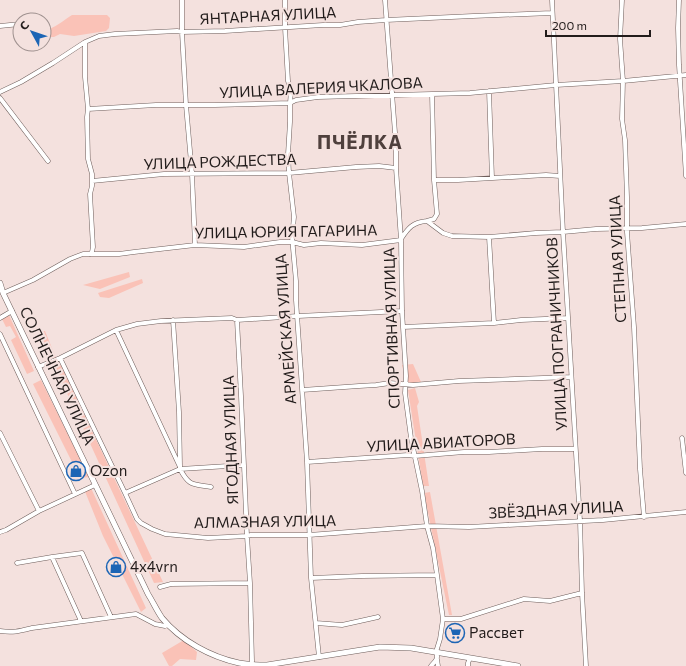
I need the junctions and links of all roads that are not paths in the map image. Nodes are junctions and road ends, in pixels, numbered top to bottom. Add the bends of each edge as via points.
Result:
1 (182, 0) edge
2 (285, 0) edge
3 (385, 0) edge
4 (552, 0) edge
5 (622, 0) edge
6 (679, 0) edge
7 (552, 13) junction
8 (386, 20) junction
9 (12, 25) edge
10 (0, 26) edge
11 (285, 28) junction
12 (182, 32) junction
13 (85, 42) junction
14 (686, 75) edge
15 (680, 76) junction
16 (623, 81) junction
17 (556, 85) junction
18 (489, 91) junction
19 (0, 92) edge
20 (432, 94) junction
21 (392, 95) junction
22 (0, 98) edge
23 (290, 103) junction
24 (186, 105) junction
25 (88, 109) junction
26 (48, 161) dead end
27 (396, 168) junction
28 (289, 173) junction
29 (192, 174) junction
30 (560, 176) junction
31 (686, 176) edge
32 (492, 178) junction
33 (434, 180) junction
34 (92, 181) junction
35 (427, 221) junction
36 (686, 224) edge
37 (627, 229) junction
38 (563, 232) junction
39 (489, 236) junction
40 (401, 240) junction
41 (292, 242) junction
42 (196, 245) junction
43 (90, 254) junction
44 (0, 283) edge
45 (3, 293) junction
46 (12, 311) junction
47 (402, 311) junction
48 (298, 316) junction
49 (0, 318) edge
50 (568, 318) junction
51 (173, 320) junction
52 (237, 320) junction
53 (494, 323) junction
54 (403, 327) junction
55 (116, 330) junction
56 (0, 334) edge
57 (60, 358) junction
58 (38, 366) junction
59 (571, 378) junction
60 (405, 384) junction
61 (302, 390) junction
62 (0, 433) edge
63 (682, 438) dead end
64 (575, 449) junction
65 (415, 456) junction
66 (307, 462) junction
67 (244, 465) junction
68 (180, 468) junction
69 (686, 473) edge
70 (95, 484) junction
71 (211, 487) dead end
72 (125, 492) junction
73 (75, 494) junction
74 (39, 512) junction
75 (686, 512) edge
76 (644, 517) junction
77 (580, 521) junction
78 (427, 526) junction
79 (0, 532) edge
80 (309, 535) junction
81 (247, 536) junction
82 (52, 557) junction
83 (17, 564) dead end
84 (437, 575) junction
85 (312, 578) junction
86 (250, 583) junction
87 (160, 587) dead end
88 (582, 593) junction
89 (111, 617) junction
90 (378, 617) dead end
91 (442, 620) junction
92 (81, 621) junction
93 (316, 623) junction
94 (168, 625) junction
95 (0, 631) edge
96 (436, 652) junction
97 (319, 657) junction
98 (470, 658) junction
99 (437, 659) junction
100 (252, 665) edge
101 (505, 665) edge
102 (431, 666) edge
103 (438, 666) edge
104 (468, 666) edge
105 (518, 666) edge
106 (586, 666) edge

1 - 12 street
2 - 11 street, АРМЕЙСКАЯ УЛИЦА
3 - 8 street, СПОРТИВНАЯ УЛИЦА
4 - 7 street, УЛИЦА ПОГРАНИЧНИКОВ
5 - 16 street, СТЕПНАЯ УЛИЦА via 620,39
6 - 15 street
7 - 8 street, ЯНТАРНАЯ УЛИЦА
7 - 17 street, УЛИЦА ПОГРАНИЧНИКОВ
8 - 11 street, ЯНТАРНАЯ УЛИЦА
8 - 21 street, СПОРТИВНАЯ УЛИЦА
9 - 10 street
11 - 12 street, ЯНТАРНАЯ УЛИЦА
11 - 23 street, АРМЕЙСКАЯ УЛИЦА
12 - 13 street, ЯНТАРНАЯ УЛИЦА via 115,34 99,36
12 - 24 street
13 - 19 street, ЯНТАРНАЯ УЛИЦА via 40,71
13 - 25 street
14 - 15 street, УЛИЦА ВАЛЕРИЯ ЧКАЛОВА
15 - 16 street, УЛИЦА ВАЛЕРИЯ ЧКАЛОВА
15 - 31 street
16 - 17 street, УЛИЦА ВАЛЕРИЯ ЧКАЛОВА
16 - 37 street, СТЕПНАЯ УЛИЦА via 622,119
17 - 18 street, УЛИЦА ВАЛЕРИЯ ЧКАЛОВА
17 - 30 street, УЛИЦА ПОГРАНИЧНИКОВ
18 - 20 street, УЛИЦА ВАЛЕРИЯ ЧКАЛОВА
18 - 32 street
20 - 21 street, УЛИЦА ВАЛЕРИЯ ЧКАЛОВА
20 - 33 street
21 - 23 street, УЛИЦА ВАЛЕРИЯ ЧКАЛОВА via 318,97
21 - 27 street, СПОРТИВНАЯ УЛИЦА
22 - 26 street
23 - 24 street, УЛИЦА ВАЛЕРИЯ ЧКАЛОВА
23 - 28 street, АРМЕЙСКАЯ УЛИЦА
24 - 25 street, УЛИЦА ВАЛЕРИЯ ЧКАЛОВА
24 - 29 street
25 - 34 street via 88,159
27 - 28 street, УЛИЦА РОЖДЕСТВА via 356,167
27 - 40 street, СПОРТИВНАЯ УЛИЦА
28 - 29 street, УЛИЦА РОЖДЕСТВА
28 - 41 street, АРМЕЙСКАЯ УЛИЦА via 294,217
29 - 34 street, УЛИЦА РОЖДЕСТВА
29 - 42 street
30 - 32 street
30 - 38 street, УЛИЦА ПОГРАНИЧНИКОВ
32 - 33 street
33 - 35 street via 437,214 434,219
34 - 43 street via 90,194 93,247
35 - 39 street via 442,233 452,236
35 - 40 street via 412,226
36 - 37 street
37 - 38 street
37 - 76 street, СТЕПНАЯ УЛИЦА
38 - 39 street
38 - 50 street, УЛИЦА ПОГРАНИЧНИКОВ
39 - 53 street
40 - 41 street, УЛИЦА ЮРИЯ ГАГАРИНА via 362,245 304,245
40 - 47 street, СПОРТИВНАЯ УЛИЦА
41 - 42 street, УЛИЦА ЮРИЯ ГАГАРИНА via 244,247
41 - 48 street, АРМЕЙСКАЯ УЛИЦА
42 - 43 street, УЛИЦА ЮРИЯ ГАГАРИНА via 119,254
43 - 45 street, УЛИЦА ЮРИЯ ГАГАРИНА via 70,258 33,280
44 - 45 street, СОЛНЕЧНАЯ УЛИЦА
45 - 46 street, СОЛНЕЧНАЯ УЛИЦА
46 - 49 street
46 - 58 street, СОЛНЕЧНАЯ УЛИЦА
47 - 48 street
47 - 54 street, СПОРТИВНАЯ УЛИЦА
48 - 52 street
48 - 61 street, АРМЕЙСКАЯ УЛИЦА
50 - 53 street
50 - 59 street, УЛИЦА ПОГРАНИЧНИКОВ
51 - 52 street
51 - 55 street via 137,324
51 - 68 street
52 - 67 street, ЯГОДНАЯ УЛИЦА
53 - 54 street
54 - 60 street, СПОРТИВНАЯ УЛИЦА
55 - 57 street
55 - 68 street
56 - 73 street
57 - 58 street
57 - 72 street, АЛМАЗНАЯ УЛИЦА
58 - 70 street, СОЛНЕЧНАЯ УЛИЦА
59 - 60 street
59 - 64 street, УЛИЦА ПОГРАНИЧНИКОВ
60 - 61 street
60 - 65 street, СПОРТИВНАЯ УЛИЦА
61 - 66 street, АРМЕЙСКАЯ УЛИЦА
62 - 74 street
63 - 69 street
64 - 65 street, УЛИЦА АВИАТОРОВ
64 - 77 street, УЛИЦА ПОГРАНИЧНИКОВ
65 - 66 street, УЛИЦА АВИАТОРОВ via 408,454
65 - 78 street, СПОРТИВНАЯ УЛИЦА
66 - 80 street, АРМЕЙСКАЯ УЛИЦА
67 - 68 street
67 - 81 street, ЯГОДНАЯ УЛИЦА
68 - 71 street via 189,483
68 - 72 street
70 - 73 street
70 - 94 street, СОЛНЕЧНАЯ УЛИЦА via 148,594
72 - 81 street, АЛМАЗНАЯ УЛИЦА via 137,519 165,534 208,538
73 - 74 street
74 - 79 street
75 - 76 street, ЗВЁЗДНАЯ УЛИЦА
76 - 77 street, ЗВЁЗДНАЯ УЛИЦА
77 - 78 street, ЗВЁЗДНАЯ УЛИЦА via 469,527
77 - 88 street, УЛИЦА ПОГРАНИЧНИКОВ
78 - 80 street, АЛМАЗНАЯ УЛИЦА
78 - 84 street, СПОРТИВНАЯ УЛИЦА
80 - 81 street, АЛМАЗНАЯ УЛИЦА
80 - 85 street, АРМЕЙСКАЯ УЛИЦА
81 - 86 street, ЯГОДНАЯ УЛИЦА
82 - 83 street
82 - 89 street via 82,552
82 - 92 street
84 - 85 street
84 - 91 street, СПОРТИВНАЯ УЛИЦА
85 - 93 street, АРМЕЙСКАЯ УЛИЦА
86 - 87 street via 171,584
86 - 100 street, ЯГОДНАЯ УЛИЦА
88 - 91 street via 550,601 524,599 461,619
88 - 106 street, УЛИЦА ПОГРАНИЧНИКОВ
89 - 92 street
89 - 94 street via 136,614 155,624
90 - 93 street via 342,625
91 - 96 street, СПОРТИВНАЯ УЛИЦА
92 - 95 street via 9,633
93 - 97 street, АРМЕЙСКАЯ УЛИЦА
94 - 100 street, СОЛНЕЧНАЯ УЛИЦА via 207,652 224,659
96 - 97 street, СОЛНЕЧНАЯ УЛИЦА via 380,647
96 - 98 street, СОЛНЕЧНАЯ УЛИЦА
96 - 99 street
97 - 100 street, СОЛНЕЧНАЯ УЛИЦА
98 - 101 street, СОЛНЕЧНАЯ УЛИЦА
98 - 104 street
99 - 102 street
99 - 103 street
101 - 105 street, СОЛНЕЧНАЯ УЛИЦА

